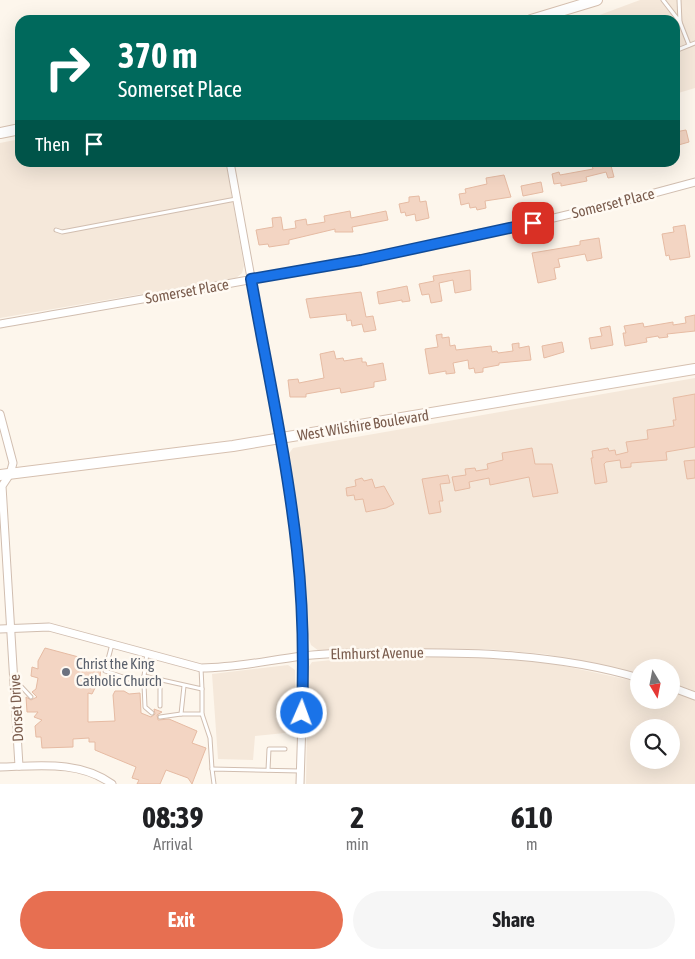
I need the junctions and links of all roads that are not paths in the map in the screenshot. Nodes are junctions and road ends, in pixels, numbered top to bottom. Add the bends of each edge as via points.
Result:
1 (597, 0) edge
2 (663, 0) edge
3 (679, 0) edge
4 (550, 15) edge
5 (675, 15) edge
6 (680, 15) edge
7 (680, 22) edge
8 (695, 43) edge
9 (689, 45) junction
10 (680, 49) edge
11 (15, 130) edge
12 (0, 133) edge
13 (231, 167) edge
14 (695, 182) edge
15 (237, 199) junction
16 (56, 230) dead end
17 (251, 279) junction
18 (0, 324) edge
19 (695, 369) edge
20 (0, 414) edge
21 (280, 439) junction
22 (5, 475) edge
23 (0, 629) edge
24 (11, 629) junction
25 (112, 644) junction
26 (147, 653) junction
27 (304, 656) junction
28 (202, 668) junction
29 (144, 676) junction
30 (630, 676) edge
31 (14, 679) junction
32 (160, 680) junction
33 (144, 684) junction
34 (184, 686) junction
35 (202, 690) junction
36 (680, 690) edge
37 (695, 696) edge
38 (31, 697) dead end
39 (160, 706) dead end
40 (152, 713) dead end
41 (182, 714) junction
42 (202, 714) junction
43 (160, 717) dead end
44 (285, 749) dead end
45 (19, 766) junction
46 (0, 767) edge
47 (212, 769) junction
48 (268, 770) junction
49 (300, 771) junction
50 (112, 784) edge
51 (214, 784) edge
52 (300, 784) edge

1 - 4 street
2 - 5 lane
3 - 6 lane
7 - 9 lane
8 - 9 lane
9 - 10 lane
11 - 12 street
13 - 15 street
14 - 17 street, Somerset Place via 515,227 361,260
15 - 16 lane via 62,232
15 - 17 street
17 - 18 street, Somerset Place
17 - 21 street
19 - 21 street, West Wilshire Boulevard
20 - 22 street, Dorset Drive via 13,463
21 - 22 street, West Wilshire Boulevard
21 - 27 street via 297,550
22 - 24 street, Dorset Drive via 2,486
23 - 24 street, Elmhurst Avenue
24 - 25 street, Elmhurst Avenue via 49,627
24 - 31 street, Dorset Drive
25 - 26 street, Elmhurst Avenue
25 - 33 lane via 105,671
26 - 28 street, Elmhurst Avenue
26 - 29 lane
27 - 28 street, Elmhurst Avenue
27 - 30 street, Elmhurst Avenue via 489,653 562,661
27 - 49 street
28 - 35 lane
29 - 32 lane
29 - 33 lane
31 - 38 lane
31 - 45 street, Dorset Drive
32 - 34 lane
32 - 39 lane
33 - 40 lane via 145,707
34 - 35 lane
34 - 41 lane
35 - 42 lane
36 - 37 street
41 - 42 lane
41 - 43 lane
42 - 47 lane via 210,738
44 - 48 lane via 269,749
45 - 46 street
45 - 50 street via 66,766
47 - 48 lane
47 - 51 lane
48 - 49 lane
49 - 52 street

